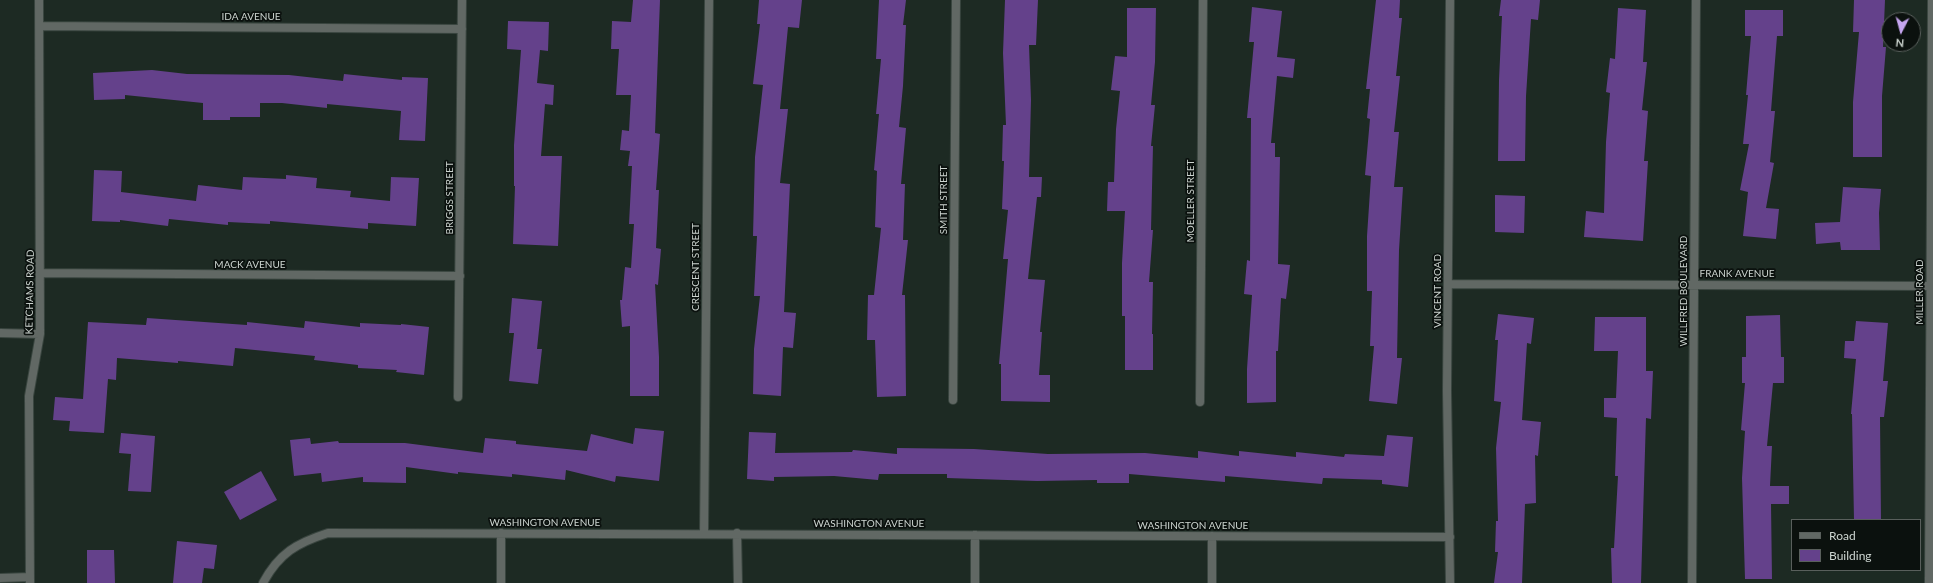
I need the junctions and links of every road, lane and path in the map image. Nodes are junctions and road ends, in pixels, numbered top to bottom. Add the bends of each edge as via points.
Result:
1 (40, 0) edge
2 (462, 0) edge
3 (709, 0) edge
4 (956, 0) edge
5 (1202, 0) edge
6 (1450, 0) edge
7 (1696, 0) edge
8 (1932, 0) edge
9 (40, 26) junction
10 (462, 29) junction
11 (1932, 70) edge
12 (40, 273) junction
13 (460, 276) junction
14 (1448, 284) junction
15 (1694, 284) junction
16 (1930, 286) junction
17 (0, 333) edge
18 (40, 334) junction
19 (1932, 341) edge
20 (458, 397) dead end
21 (953, 400) dead end
22 (1200, 402) dead end
23 (501, 533) junction
24 (737, 533) junction
25 (704, 534) junction
26 (975, 535) junction
27 (1212, 536) junction
28 (1450, 537) junction
29 (1931, 568) edge
30 (0, 578) edge
31 (30, 580) edge
32 (263, 583) edge
33 (501, 583) edge
34 (738, 583) edge
35 (975, 583) edge
36 (1212, 583) edge
37 (1450, 583) edge
38 (1692, 583) edge
39 (1928, 583) edge

1 - 9 street, KETCHAMS ROAD
2 - 10 street, BRIGGS STREET
3 - 25 street, CRESCENT STREET
4 - 21 street, SMITH STREET
5 - 22 street, MOELLER STREET
6 - 14 street, VINCENT ROAD
7 - 15 street, WILLFRED BOULEVARD
8 - 11 street, MILLER ROAD
9 - 10 street, IDA AVENUE
9 - 12 street, KETCHAMS ROAD
10 - 13 street, BRIGGS STREET
11 - 16 street, MILLER ROAD
12 - 13 street, MACK AVENUE
12 - 18 street, KETCHAMS ROAD
13 - 20 street, BRIGGS STREET
14 - 15 street, FRANK AVENUE
14 - 28 street, VINCENT ROAD
15 - 16 street, FRANK AVENUE
15 - 38 street, WILLFRED BOULEVARD
16 - 19 street, MILLER ROAD
17 - 18 street
18 - 31 street, KETCHAMS ROAD via 29,396
19 - 29 street, MILLER ROAD
23 - 25 street, WASHINGTON AVENUE
23 - 32 street, WASHINGTON AVENUE via 328,533 292,548 275,564
23 - 33 street
24 - 25 street, WASHINGTON AVENUE
24 - 26 street, WASHINGTON AVENUE
24 - 34 street
26 - 27 street, WASHINGTON AVENUE
26 - 35 street
27 - 28 street, WASHINGTON AVENUE
27 - 36 street
28 - 37 street, VINCENT ROAD
29 - 39 street, MILLER ROAD
30 - 31 street

